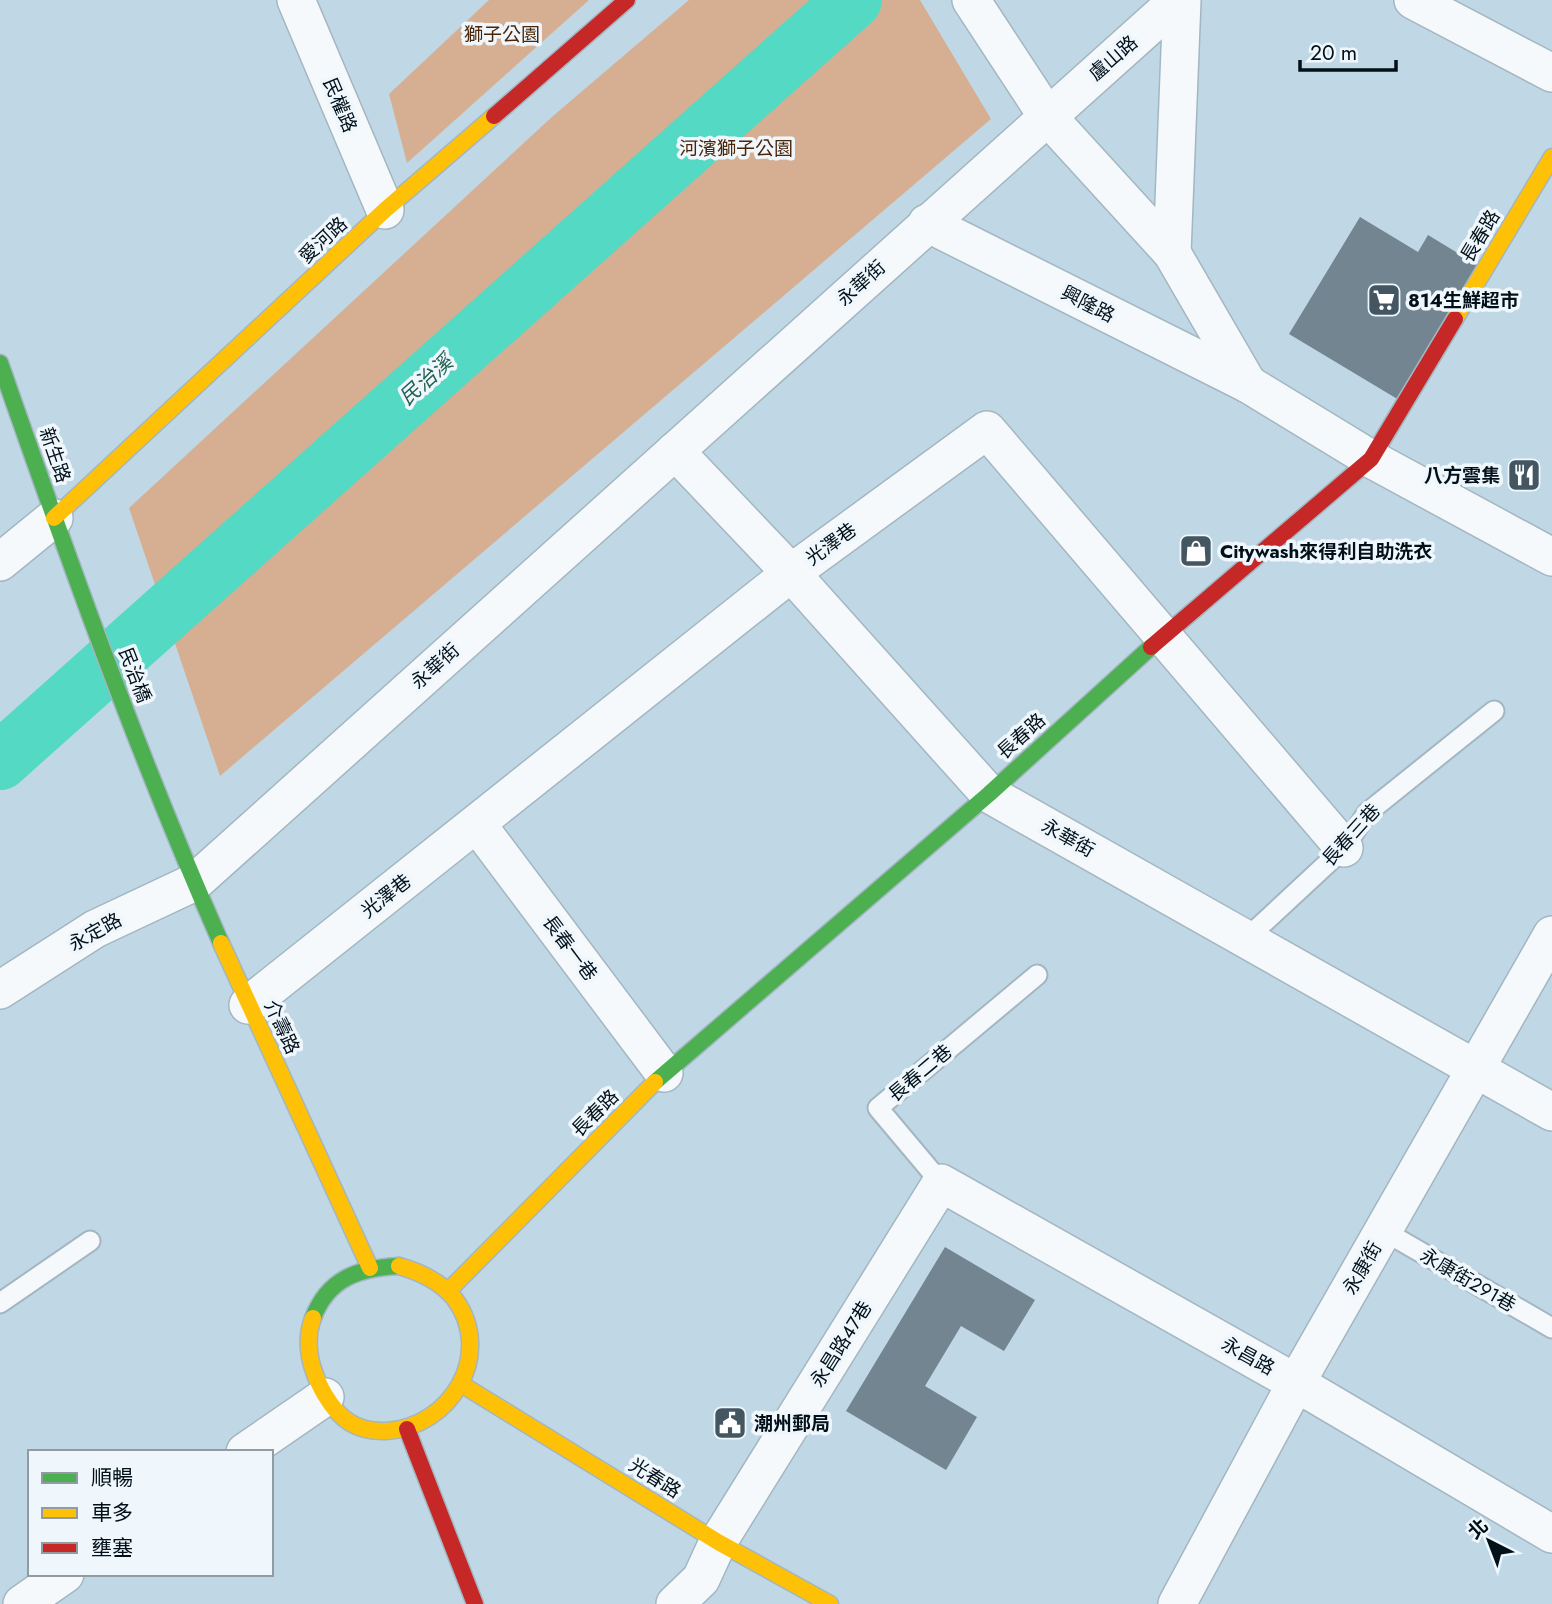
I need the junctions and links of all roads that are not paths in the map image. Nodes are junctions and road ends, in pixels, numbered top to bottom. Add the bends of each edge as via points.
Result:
1 (296, 0) edge
2 (626, 0) edge
3 (971, 0) edge
4 (1180, 0) edge
5 (1413, 0) edge
6 (1552, 73) edge
7 (1047, 116) junction
8 (1552, 158) edge
9 (385, 210) junction
10 (928, 223) junction
11 (1172, 253) junction
12 (0, 363) edge
13 (1248, 384) junction
14 (675, 451) junction
15 (1371, 459) junction
16 (54, 518) junction
17 (1552, 557) edge
18 (0, 562) edge
19 (70, 562) joint
20 (792, 573) junction
21 (1163, 636) junction
22 (1494, 711) dead end
23 (989, 794) junction
24 (161, 802) joint
25 (477, 824) junction
26 (1344, 848) junction
27 (195, 882) junction
28 (1552, 935) edge
29 (1247, 939) junction
30 (1037, 975) dead end
31 (0, 990) edge
32 (248, 1005) junction
33 (1477, 1069) junction
34 (664, 1073) junction
35 (1552, 1112) edge
36 (941, 1183) junction
37 (1384, 1231) junction
38 (90, 1241) dead end
39 (370, 1268) junction
40 (448, 1291) junction
41 (0, 1303) edge
42 (1552, 1328) edge
43 (1296, 1383) junction
44 (461, 1384) junction
45 (325, 1397) junction
46 (407, 1429) junction
47 (248, 1450) edge
48 (1552, 1534) edge
49 (718, 1542) junction
50 (62, 1576) edge
51 (22, 1604) edge
52 (475, 1604) edge
53 (675, 1604) edge
54 (830, 1604) edge
55 (1177, 1604) edge

1 - 9 street, 民權路
2 - 9 street, 愛河路
3 - 7 street, 興隆路
4 - 7 street, 盧山路
4 - 11 street
5 - 6 street
7 - 10 street, 永華街
7 - 11 street, 興隆路
8 - 15 street, 長春路
9 - 16 street, 愛河路
10 - 13 street, 興隆路
10 - 14 street, 永華街
11 - 13 street, 興隆路
12 - 16 street, 新生路
13 - 15 street, 興隆路
14 - 20 street, 永華街
14 - 27 street, 永華街
15 - 17 street, 興隆路
15 - 21 street, 長春路
16 - 18 street
16 - 19 street, 新生路
19 - 24 street, 民治橋
20 - 21 street, 光澤巷 via 987,430
20 - 23 street, 永華街
20 - 25 street, 光澤巷
21 - 23 street, 長春路
21 - 26 street, 光澤巷
22 - 26 lane, 長春三巷 via 1367,813
23 - 29 street, 永華街
23 - 34 street, 長春路
24 - 27 street, 介壽路
25 - 32 street, 光澤巷
25 - 34 street, 長春一巷
26 - 29 lane, 長春三巷
27 - 31 street, 永定路 via 95,929
27 - 32 street, 介壽路
28 - 33 street, 永康街
29 - 33 street, 永華街
30 - 36 lane, 長春二巷 via 878,1108
32 - 39 street, 介壽路
33 - 35 street, 永華街
33 - 37 street, 永康街
34 - 40 street, 長春路
36 - 43 street, 永昌路
36 - 49 street, 永昌路47巷
37 - 42 lane, 永康街291巷
37 - 43 street, 永康街
38 - 41 lane
39 - 40 street via 399,1266 422,1273
39 - 45 street via 346,1277 326,1295 313,1317 307,1349 312,1373
40 - 44 street via 462,1311 469,1334 469,1357
43 - 48 street, 永昌路
43 - 55 street, 永康街
44 - 46 street via 438,1411
44 - 49 street, 光春路
45 - 46 street via 347,1423 376,1431
45 - 47 street
46 - 52 street
49 - 53 street via 701,1579
49 - 54 street, 光春路
50 - 51 street

